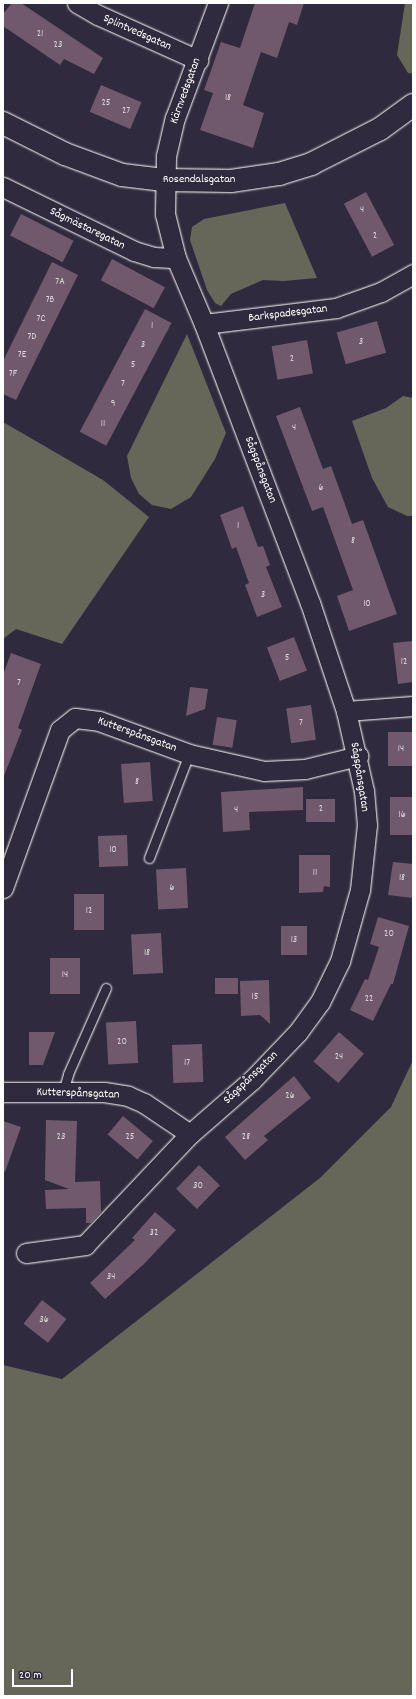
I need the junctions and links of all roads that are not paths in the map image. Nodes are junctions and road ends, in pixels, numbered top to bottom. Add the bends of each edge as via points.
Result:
1 (77, 3) edge
2 (218, 3) edge
3 (198, 60) junction
4 (413, 105) edge
5 (3, 123) edge
6 (164, 180) junction
7 (3, 187) edge
8 (176, 258) junction
9 (413, 274) edge
10 (204, 324) junction
11 (413, 706) edge
12 (346, 711) junction
13 (189, 754) junction
14 (358, 756) junction
15 (149, 858) dead end
16 (3, 888) edge
17 (106, 988) dead end
18 (3, 1092) edge
19 (64, 1092) junction
20 (190, 1134) junction
21 (26, 1253) dead end

1 - 3 street, Splintvedsgatan
2 - 3 street, Kärnvedsgatan
3 - 6 street, Kärnvedsgatan via 175,118
4 - 6 street, Rosendalsgatan via 380,129 345,148 311,164 279,174 231,181
5 - 6 street, Rosendalsgatan via 91,165 122,175
6 - 8 street, Sågspånsgatan via 164,214
7 - 8 street, Sågmästaregatan via 134,251 154,257
8 - 10 street, Sågspånsgatan
9 - 10 street, Barkspadesgatan via 381,292 336,308
10 - 12 street, Sågspånsgatan via 310,602
11 - 12 street
12 - 14 street, Sågspånsgatan
13 - 14 street, Kutterspånsgatan via 264,771 305,769
13 - 15 lane
13 - 16 street, Kutterspånsgatan via 84,717 66,722 60,730
14 - 20 street, Sågspånsgatan via 367,825 365,858 357,905 340,960 320,1002 298,1032 252,1080
17 - 19 lane via 68,1074
18 - 19 street, Kutterspånsgatan
19 - 20 street, Kutterspånsgatan via 130,1096
20 - 21 street, Sågspånsgatan via 85,1244

